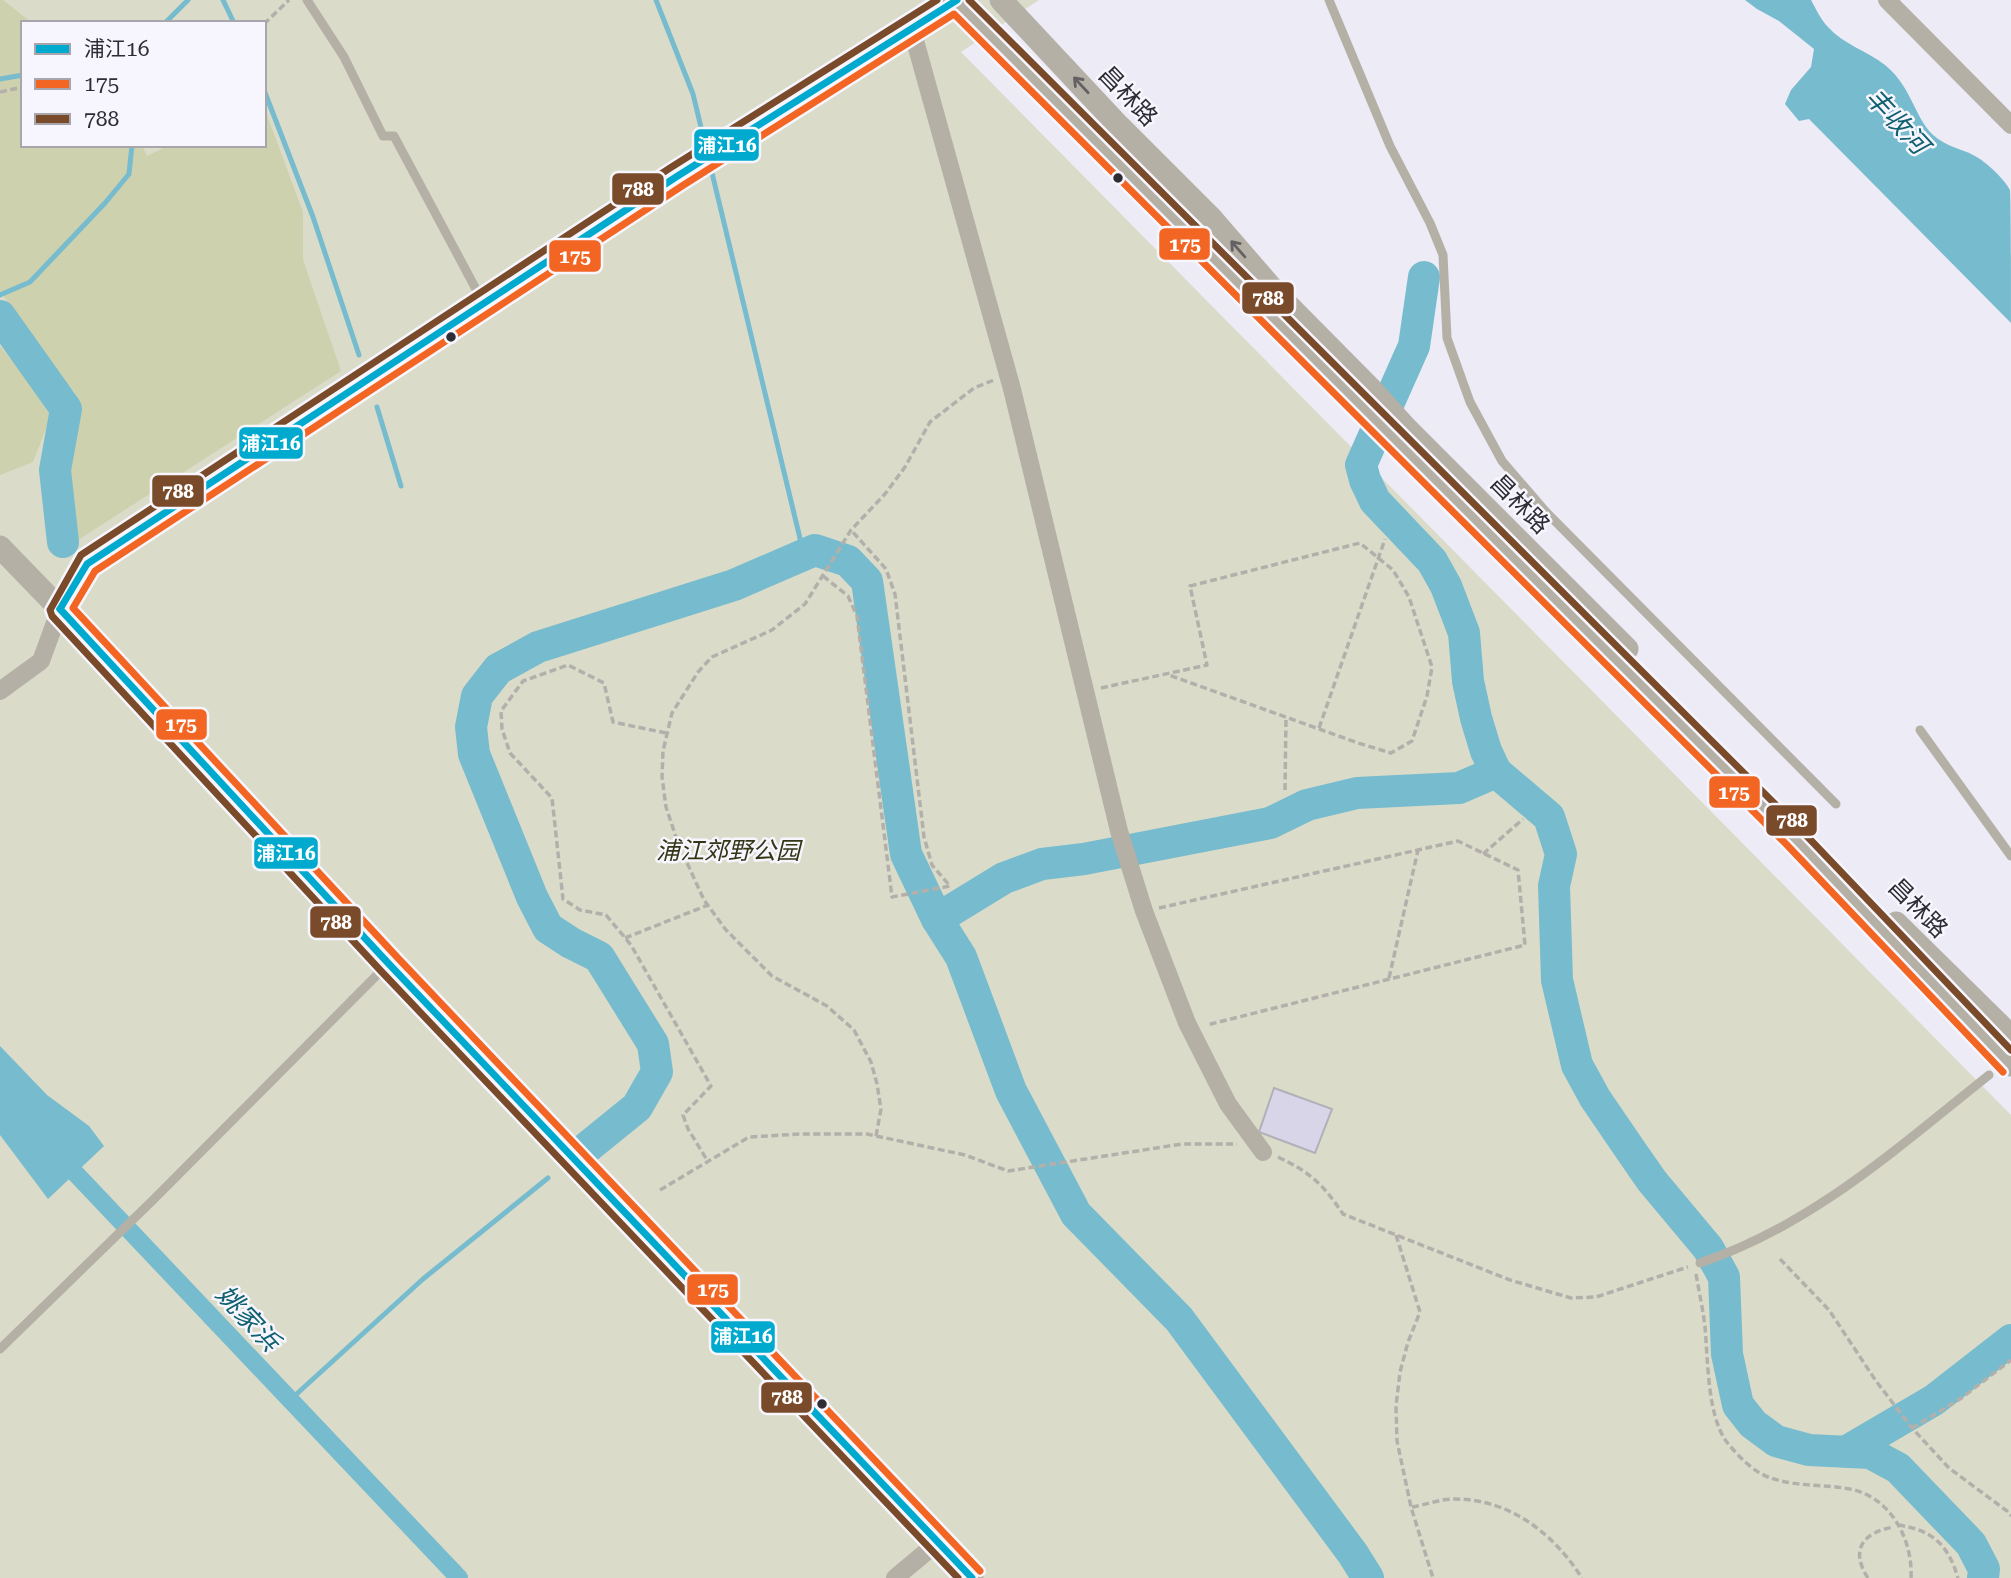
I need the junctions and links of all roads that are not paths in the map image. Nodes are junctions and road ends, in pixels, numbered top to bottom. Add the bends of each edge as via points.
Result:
1 (307, 0) edge
2 (1001, 0) edge
3 (1329, 0) edge
4 (1887, 0) edge
5 (956, 1) edge
6 (912, 30) junction
7 (2011, 125) edge
8 (484, 304) junction
9 (1364, 395) junction
10 (1402, 436) junction
11 (0, 547) edge
12 (60, 609) junction
13 (0, 691) edge
14 (1920, 730) dead end
15 (1836, 804) dead end
16 (2011, 856) edge
17 (388, 963) junction
18 (2011, 1037) edge
19 (2011, 1065) edge
20 (1989, 1075) dead end
21 (1263, 1152) road end
22 (1697, 1264) road end
23 (0, 1349) edge
24 (938, 1542) junction
25 (895, 1578) edge
26 (972, 1578) edge

1 - 8 lane via 332,35 383,136 394,136
9 -> 2 street, 昌林路 via 1212,219
3 - 15 lane via 1390,146 1443,255 1447,338 1470,402 1502,461 1546,512
4 - 7 street
5 - 6 street
5 - 9 street, 昌林路
6 - 8 street
6 - 21 street via 1008,375 1119,831 1144,911 1190,1029 1228,1104
8 - 12 street via 87,564
9 - 10 street, 昌林路
10 - 18 street, 昌林路 via 1577,598
10 - 19 street, 昌林路
11 - 12 street
12 - 13 street via 41,661
12 - 17 street
14 - 16 lane
17 - 23 lane
17 - 24 street
20 - 22 lane via 1812,1212 1726,1255
24 - 25 street
24 - 26 street

